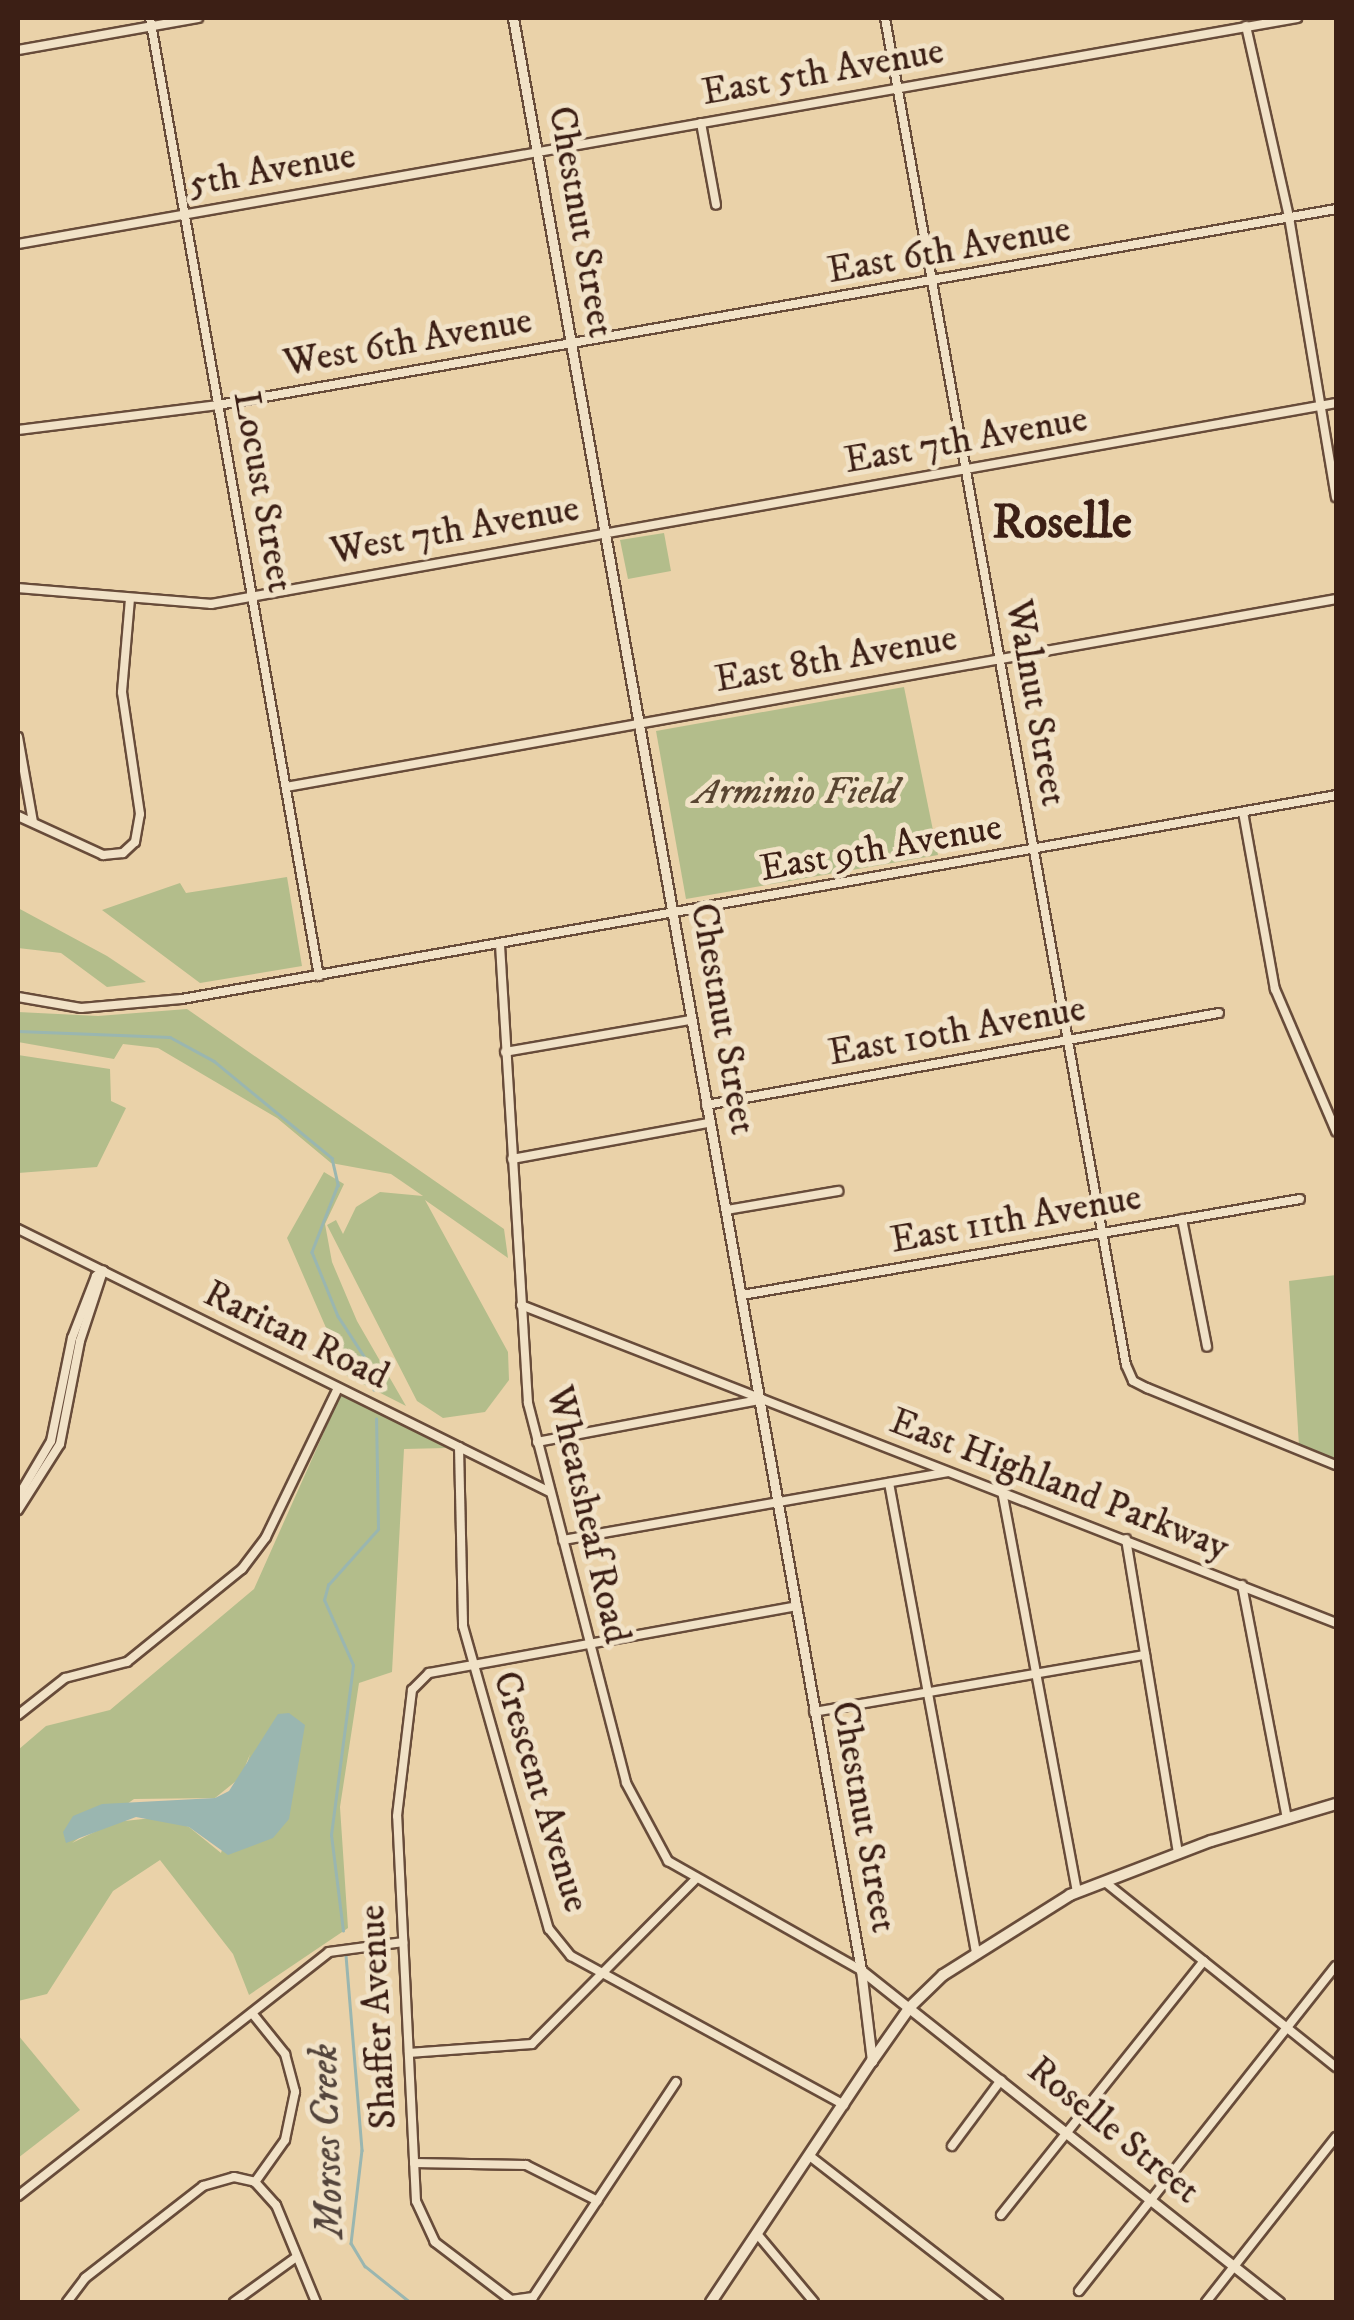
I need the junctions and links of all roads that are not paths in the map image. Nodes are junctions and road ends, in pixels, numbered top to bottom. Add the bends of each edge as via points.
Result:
1 (198, 18) edge
2 (514, 18) edge
3 (885, 18) edge
4 (1296, 18) edge
5 (151, 22) edge
6 (1246, 26) junction
7 (18, 50) edge
8 (897, 88) junction
9 (701, 123) junction
10 (536, 150) junction
11 (716, 205) dead end
12 (1336, 208) edge
13 (185, 215) junction
14 (1289, 218) junction
15 (18, 244) edge
16 (932, 284) junction
17 (570, 342) junction
18 (1336, 403) edge
19 (218, 405) junction
20 (1321, 406) junction
21 (18, 430) edge
22 (965, 468) junction
23 (1336, 497) edge
24 (604, 532) junction
25 (18, 588) edge
26 (252, 596) junction
27 (130, 598) junction
28 (1336, 599) edge
29 (999, 659) junction
30 (640, 723) junction
31 (18, 737) edge
32 (286, 787) junction
33 (1336, 795) edge
34 (1243, 812) junction
35 (18, 816) edge
36 (32, 822) junction
37 (1033, 850) junction
38 (672, 914) junction
39 (500, 945) junction
40 (319, 976) junction
41 (18, 998) edge
42 (1218, 1013) dead end
43 (691, 1020) junction
44 (1068, 1040) junction
45 (505, 1052) junction
46 (1336, 1095) edge
47 (1323, 1102) junction
48 (706, 1105) junction
49 (710, 1124) junction
50 (1336, 1131) edge
51 (512, 1159) junction
52 (838, 1191) dead end
53 (1300, 1199) dead end
54 (727, 1210) junction
55 (1182, 1220) junction
56 (18, 1229) edge
57 (1103, 1233) junction
58 (104, 1272) junction
59 (742, 1295) junction
60 (521, 1305) junction
61 (1207, 1347) dead end
62 (338, 1388) junction
63 (760, 1399) junction
64 (537, 1442) junction
65 (459, 1447) junction
66 (1336, 1464) edge
67 (952, 1471) junction
68 (889, 1483) junction
69 (1002, 1491) junction
70 (550, 1492) junction
71 (18, 1497) edge
72 (777, 1502) junction
73 (18, 1510) edge
74 (1126, 1539) junction
75 (562, 1540) junction
76 (1242, 1585) junction
77 (797, 1606) junction
78 (1336, 1623) edge
79 (589, 1642) junction
80 (1146, 1655) junction
81 (473, 1664) junction
82 (1034, 1673) junction
83 (928, 1692) junction
84 (814, 1712) junction
85 (18, 1715) edge
86 (1336, 1804) edge
87 (1286, 1819) junction
88 (1178, 1854) junction
89 (694, 1882) junction
90 (1104, 1882) junction
91 (1076, 1892) junction
92 (403, 1942) junction
93 (976, 1954) junction
94 (1204, 1961) junction
95 (1336, 1966) edge
96 (860, 1970) junction
97 (603, 1973) junction
98 (910, 2007) junction
99 (252, 2013) junction
100 (1288, 2028) junction
101 (409, 2053) junction
102 (872, 2061) junction
103 (1336, 2067) edge
104 (1002, 2080) junction
105 (676, 2082) dead end
106 (844, 2106) junction
107 (1068, 2134) junction
108 (1336, 2137) edge
109 (952, 2146) dead end
110 (810, 2157) junction
111 (414, 2163) junction
112 (255, 2182) junction
113 (18, 2196) edge
114 (598, 2201) junction
115 (1152, 2201) junction
116 (1002, 2215) dead end
117 (758, 2235) junction
118 (296, 2258) junction
119 (1236, 2268) junction
120 (1079, 2291) dead end
121 (67, 2302) edge
122 (234, 2302) edge
123 (316, 2302) edge
124 (711, 2302) edge
125 (814, 2302) edge
126 (998, 2302) edge
127 (1206, 2302) edge
128 (1279, 2302) edge

1 - 5 street
2 - 10 street, Chestnut Street
3 - 8 street, Walnut Street
4 - 6 street, East 5th Avenue
5 - 7 street
5 - 13 street, Locust Street
6 - 8 street, East 5th Avenue
6 - 14 street
8 - 9 street, East 5th Avenue
8 - 16 street, Walnut Street
9 - 10 street, East 5th Avenue
9 - 11 street
10 - 13 street, 5th Avenue
10 - 17 street, Chestnut Street
12 - 14 street, East 6th Avenue
13 - 15 street, 5th Avenue
13 - 19 street, Locust Street
14 - 16 street, East 6th Avenue
14 - 20 street
16 - 17 street, East 6th Avenue
16 - 22 street, Walnut Street
17 - 19 street, West 6th Avenue
17 - 24 street, Chestnut Street
18 - 20 street, East 7th Avenue
19 - 21 street, West 6th Avenue
19 - 26 street, Locust Street
20 - 22 street, East 7th Avenue
20 - 23 street
22 - 24 street, East 7th Avenue
22 - 29 street, Walnut Street
24 - 26 street, West 7th Avenue
24 - 30 street, Chestnut Street
25 - 27 street, West 7th Avenue
26 - 27 street, West 7th Avenue via 204,604
26 - 32 street, Locust Street
27 - 36 street via 122,692 138,836 123,853 103,855
28 - 29 street, East 8th Avenue
29 - 30 street, East 8th Avenue
29 - 37 street, Walnut Street
30 - 32 street, East 8th Avenue
30 - 38 street, Chestnut Street
31 - 36 street
32 - 40 street, Locust Street
33 - 34 street, East 9th Avenue
34 - 37 street, East 9th Avenue
34 - 47 street via 1275,989
35 - 36 street
37 - 38 street, East 9th Avenue
37 - 44 street, Walnut Street
38 - 39 street, East 9th Avenue
38 - 43 street, Chestnut Street
39 - 40 street, East 9th Avenue
39 - 45 street, Wheatsheaf Road
40 - 41 street, East 9th Avenue via 114,1007
42 - 44 street, East 10th Avenue
43 - 45 street
43 - 48 street, Chestnut Street
44 - 48 street, East 10th Avenue
44 - 57 street, Walnut Street
45 - 51 street, Wheatsheaf Road
46 - 47 street
47 - 50 street
48 - 49 street, Chestnut Street
49 - 51 street
49 - 54 street, Chestnut Street
51 - 60 street, Wheatsheaf Road
52 - 54 street
53 - 55 street, East 11th Avenue
54 - 59 street, Chestnut Street
55 - 57 street, East 11th Avenue
55 - 61 street
56 - 58 street, Raritan Road
57 - 59 street, East 11th Avenue
57 - 66 street, Walnut Street via 1132,1381
58 - 62 street, Raritan Road
58 - 71 street via 96,1276 72,1338 52,1441
58 - 73 street via 80,1342 60,1444
59 - 63 street, Chestnut Street
60 - 63 street, East Highland Parkway
60 - 64 street, Wheatsheaf Road
62 - 65 street, Raritan Road
62 - 85 street via 266,1536 242,1570 126,1662 65,1678
63 - 64 street
63 - 67 street, East Highland Parkway
63 - 72 street, Chestnut Street
64 - 70 street, Wheatsheaf Road
65 - 70 street, Raritan Road
65 - 81 street, Crescent Avenue via 460,1590
67 - 68 street
67 - 69 street, East Highland Parkway
68 - 72 street
68 - 83 street
69 - 74 street, East Highland Parkway
69 - 82 street
70 - 75 street, Wheatsheaf Road
72 - 75 street
72 - 77 street, Chestnut Street
74 - 76 street, East Highland Parkway
74 - 80 street
75 - 79 street, Wheatsheaf Road
76 - 78 street, East Highland Parkway
76 - 87 street
77 - 79 street
77 - 84 street, Chestnut Street
79 - 81 street
79 - 89 street, Wheatsheaf Road via 639,1815 668,1861
80 - 82 street
80 - 88 street
81 - 92 street, Shaffer Avenue via 423,1676 412,1690 397,1816
81 - 97 street, Crescent Avenue via 540,1914 571,1956
82 - 83 street
82 - 91 street
83 - 84 street
83 - 93 street
84 - 96 street, Chestnut Street
86 - 87 main road
87 - 88 main road
88 - 90 main road
89 - 96 street, Wheatsheaf Road
89 - 97 street
90 - 91 main road
90 - 94 street
91 - 93 main road
92 - 99 street via 342,1945
92 - 101 street, Shaffer Avenue
93 - 98 main road
94 - 100 street
94 - 107 street
95 - 100 street
96 - 98 street, Chestnut Street
96 - 102 street
97 - 101 street via 532,2044
97 - 106 street, Crescent Avenue
98 - 102 main road
98 - 104 street, Roselle Street
99 - 112 street via 285,2054 295,2092 289,2131
99 - 113 street
100 - 103 street
100 - 115 street
101 - 111 street, Shaffer Avenue
102 - 106 main road
104 - 107 street, Roselle Street
104 - 109 street
105 - 114 street
106 - 110 main road
107 - 115 street, Roselle Street
107 - 116 street
108 - 119 street
110 - 117 main road
110 - 126 street
111 - 114 street via 526,2165
111 - 114 street, Shaffer Avenue via 421,2222 435,2242 511,2300 541,2290
112 - 118 street via 276,2205
112 - 121 street via 234,2177 203,2186 85,2278
115 - 119 street, Roselle Street
115 - 120 street
117 - 124 main road
117 - 125 street
118 - 122 street
118 - 123 street
119 - 127 street
119 - 128 street, Roselle Street

